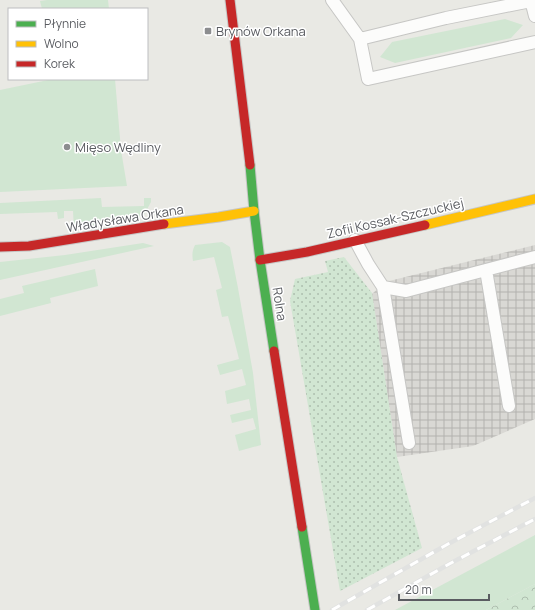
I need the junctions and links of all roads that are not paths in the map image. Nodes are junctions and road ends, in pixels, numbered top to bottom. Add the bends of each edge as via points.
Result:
1 (230, 0) edge
2 (332, 0) edge
3 (531, 0) edge
4 (535, 16) edge
5 (360, 39) junction
6 (535, 42) edge
7 (535, 199) edge
8 (254, 211) junction
9 (355, 240) junction
10 (0, 247) edge
11 (535, 257) edge
12 (260, 260) junction
13 (486, 270) junction
14 (383, 287) junction
15 (509, 406) dead end
16 (409, 443) dead end
17 (315, 610) edge

1 - 8 street, Rolna
2 - 5 lane
3 - 4 lane
3 - 5 lane
5 - 6 lane via 368,79
7 - 9 street, Zofii Kossak-Szczuckiej
8 - 10 street, Władysława Orkana via 29,246
8 - 12 street, Rolna
9 - 12 street, Zofii Kossak-Szczuckiej
9 - 14 lane
11 - 13 lane
12 - 17 street, Rolna
13 - 14 lane via 406,291
13 - 15 lane
14 - 16 lane

